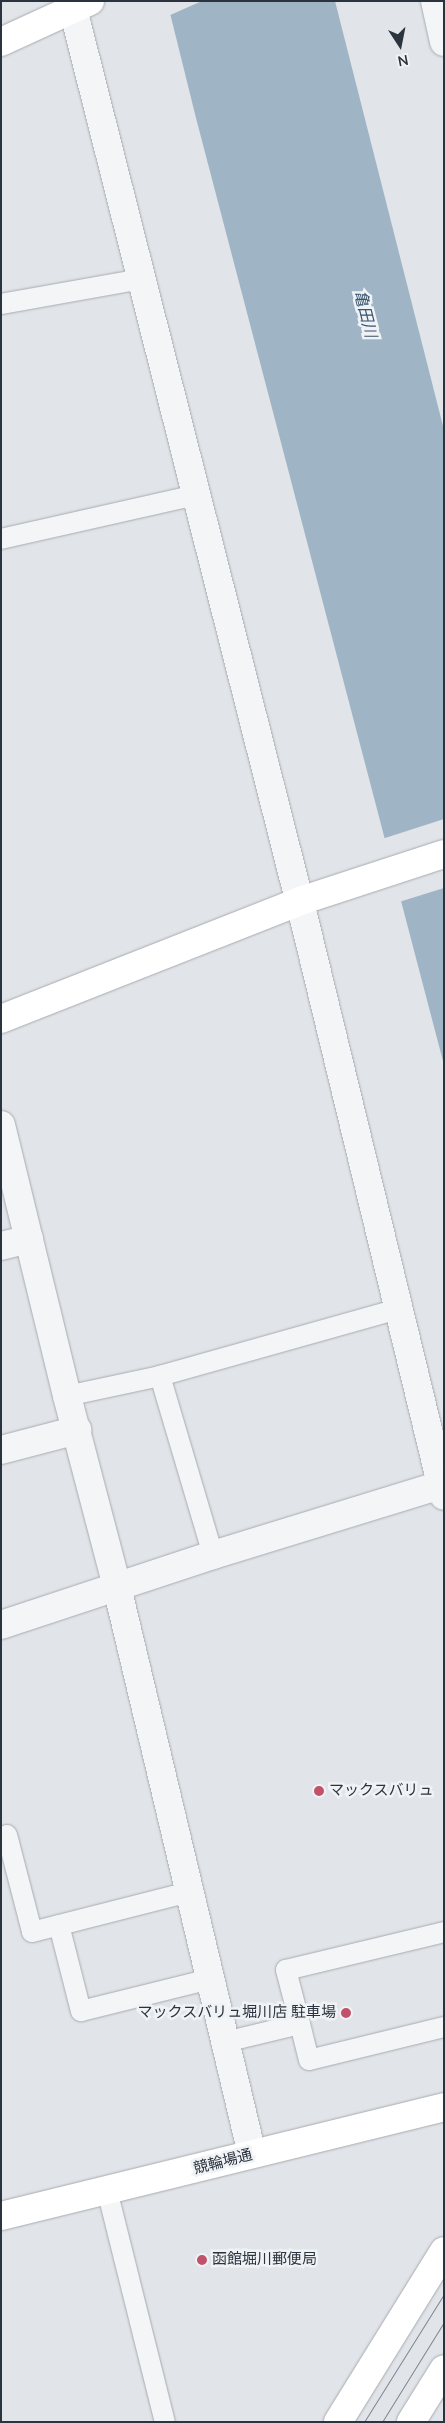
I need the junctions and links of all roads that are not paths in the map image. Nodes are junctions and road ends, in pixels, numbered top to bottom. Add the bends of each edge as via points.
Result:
1 (435, 1) edge
2 (78, 4) edge
3 (1, 42) edge
4 (444, 42) edge
5 (141, 279) junction
6 (1, 304) edge
7 (196, 495) junction
8 (1, 540) edge
9 (444, 854) edge
10 (300, 901) junction
11 (1, 1019) edge
12 (1, 1125) edge
13 (29, 1239) junction
14 (1, 1246) edge
15 (398, 1309) junction
16 (160, 1376) junction
17 (67, 1396) junction
18 (77, 1430) junction
19 (1, 1450) edge
20 (442, 1490) edge
21 (212, 1555) junction
22 (117, 1587) junction
23 (1, 1626) edge
24 (7, 1835) dead end
25 (189, 1892) junction
26 (59, 1925) junction
27 (444, 1932) edge
28 (210, 1979) junction
29 (300, 2024) junction
30 (444, 2027) edge
31 (225, 2042) junction
32 (444, 2107) edge
33 (252, 2154) junction
34 (108, 2190) junction
35 (1, 2216) edge
36 (444, 2251) edge
37 (443, 2372) edge
38 (165, 2422) edge
39 (338, 2422) edge
40 (411, 2422) edge

1 - 4 street
2 - 3 street
2 - 5 street
5 - 6 lane
5 - 7 street
7 - 8 lane
7 - 10 street
9 - 10 street
10 - 11 street
10 - 15 street
12 - 13 street
13 - 14 street
13 - 17 street
15 - 16 lane
15 - 20 street
16 - 17 lane
16 - 21 lane
17 - 18 street
18 - 19 street
18 - 22 street
20 - 21 street
21 - 22 street
22 - 23 street
22 - 25 street
24 - 26 lane via 32,1932
25 - 26 lane
25 - 28 street
26 - 28 lane via 81,2012
27 - 29 lane via 286,1970
28 - 31 street
29 - 30 lane via 308,2060
29 - 31 lane
31 - 33 street
32 - 33 street, 競輪場通
33 - 34 street, 競輪場通
34 - 35 street, 競輪場通
34 - 38 lane
36 - 39 street
37 - 40 street

